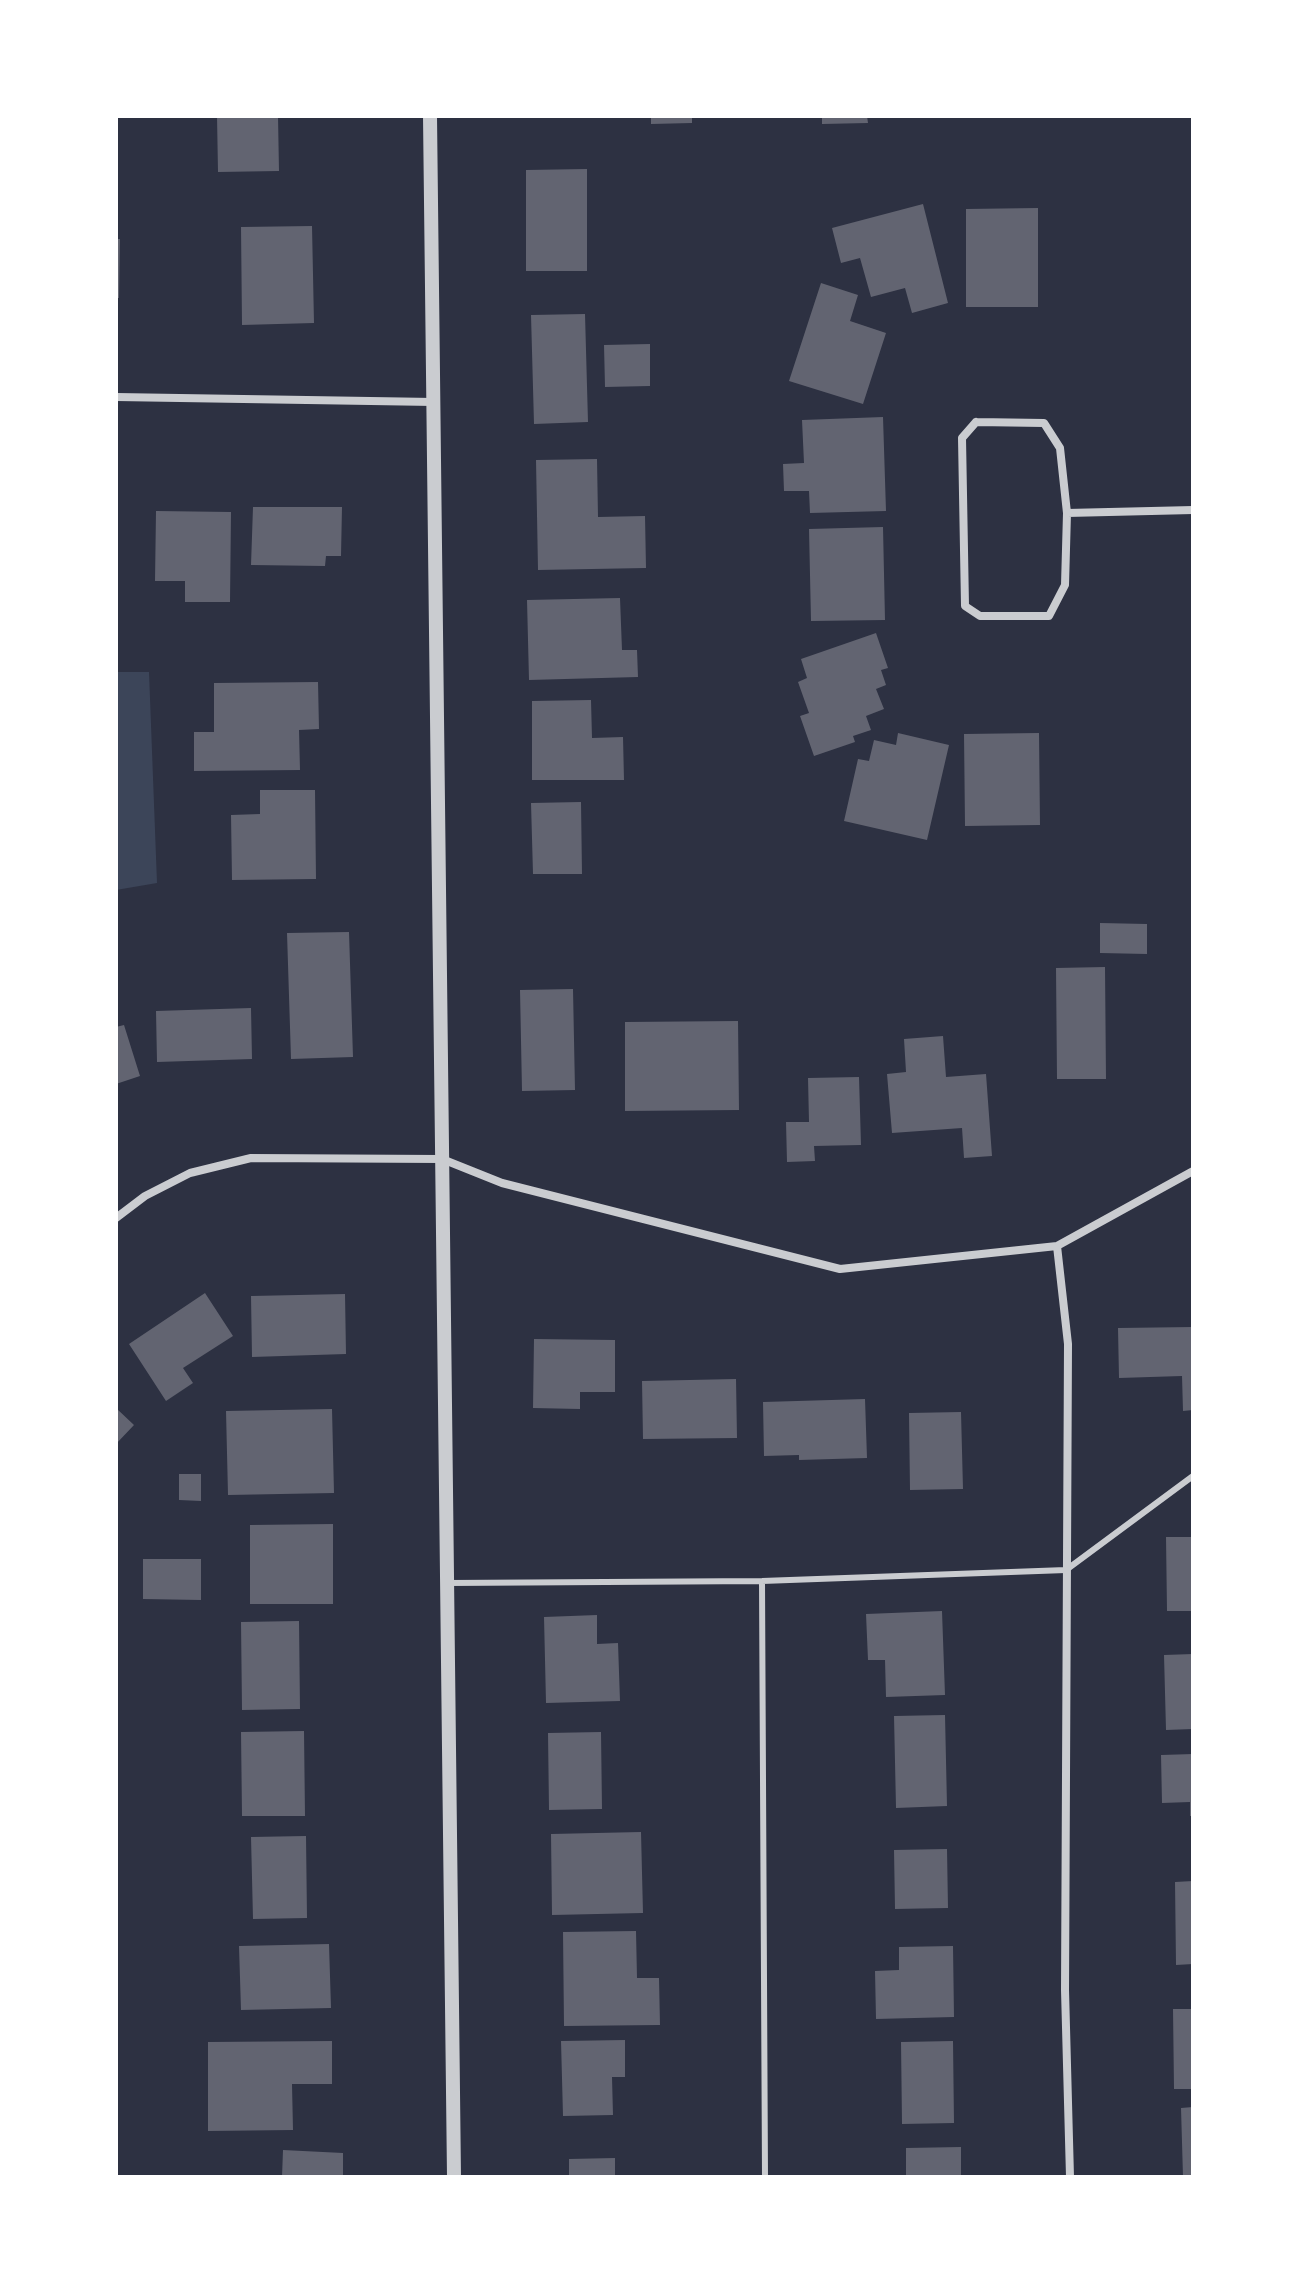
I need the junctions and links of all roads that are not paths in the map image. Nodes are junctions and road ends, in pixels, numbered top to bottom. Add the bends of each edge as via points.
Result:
1 (430, 116) edge
2 (116, 397) edge
3 (434, 402) junction
4 (1193, 510) edge
5 (1067, 513) junction
6 (442, 1159) junction
7 (1193, 1171) edge
8 (116, 1218) edge
9 (1057, 1246) junction
10 (1193, 1476) edge
11 (1066, 1570) junction
12 (762, 1581) junction
13 (448, 1583) junction
14 (454, 2177) edge
15 (765, 2177) edge
16 (1070, 2177) edge

1 - 3 street
2 - 3 street
3 - 6 street
4 - 5 street
5 - 5 street via 1065,585 1049,616 980,616 965,606 962,438 976,422 1044,423 1060,448
6 - 8 street via 251,1158 190,1173
6 - 9 street via 502,1183 840,1269
6 - 13 street
7 - 9 street
9 - 11 street via 1068,1344
10 - 11 lane
11 - 12 lane
11 - 16 street
12 - 13 lane
12 - 15 lane
13 - 14 street

